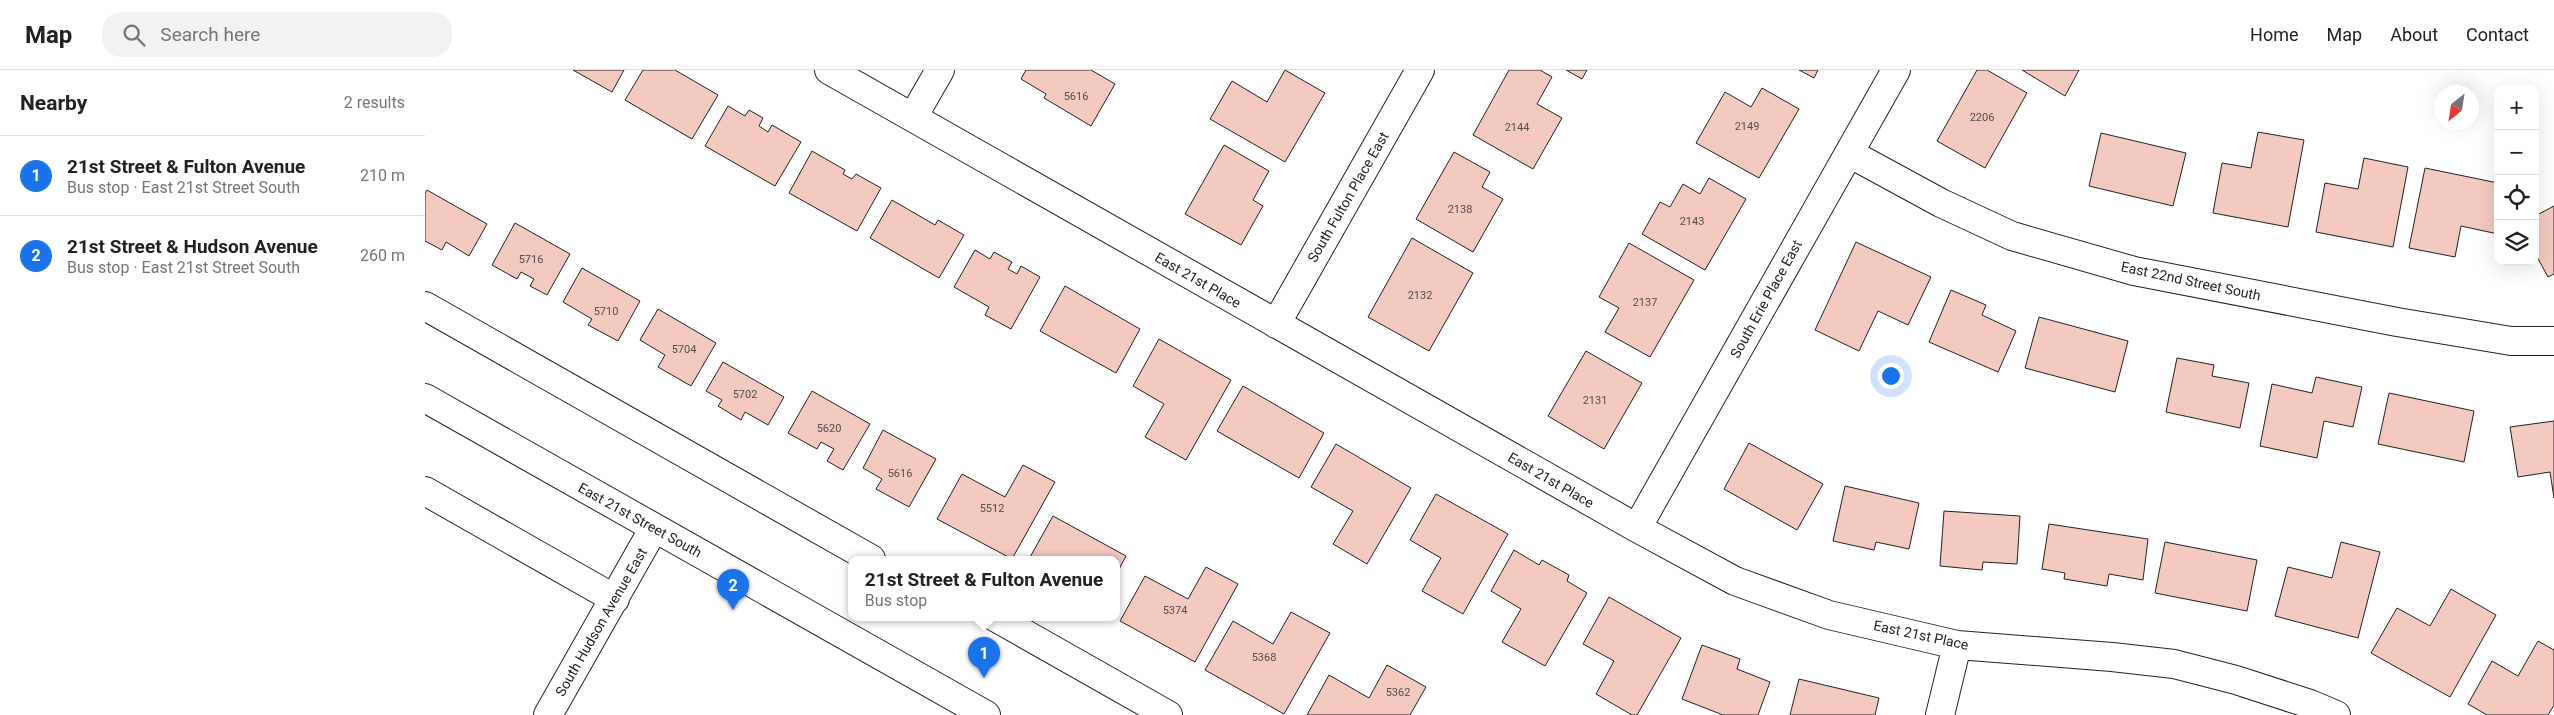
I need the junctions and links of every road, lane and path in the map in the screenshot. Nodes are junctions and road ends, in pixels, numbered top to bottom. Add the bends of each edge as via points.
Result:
1 (829, 70) edge
2 (940, 70) edge
3 (1420, 70) edge
4 (1896, 70) edge
5 (913, 118) junction
6 (1849, 152) junction
7 (425, 306) edge
8 (1276, 324) junction
9 (2554, 341) edge
10 (425, 398) edge
11 (425, 491) edge
12 (654, 528) junction
13 (1637, 528) junction
14 (866, 556) edge
15 (615, 599) junction
16 (1002, 621) edge
17 (1957, 645) junction
18 (547, 715) edge
19 (986, 715) edge
20 (1168, 715) edge
21 (1940, 715) edge
22 (2336, 715) edge

1 - 5 street, East 21st Place
2 - 5 street
3 - 8 street, South Fulton Place East
4 - 6 street, South Erie Place East
5 - 8 street, East 21st Place
6 - 9 street, East 22nd Street South via 1941,203 2012,236 2135,271 2397,322 2511,341
6 - 13 street, South Erie Place East
7 - 14 street
8 - 13 street, East 21st Place
10 - 12 street, East 21st Street South
11 - 15 street
12 - 15 street, South Hudson Avenue East
12 - 19 street, East 21st Street South
13 - 17 street, East 21st Place via 1735,581 1829,615
15 - 18 street, South Hudson Avenue East
16 - 20 street
17 - 21 street
17 - 22 street, East 21st Place via 2174,664 2246,683

